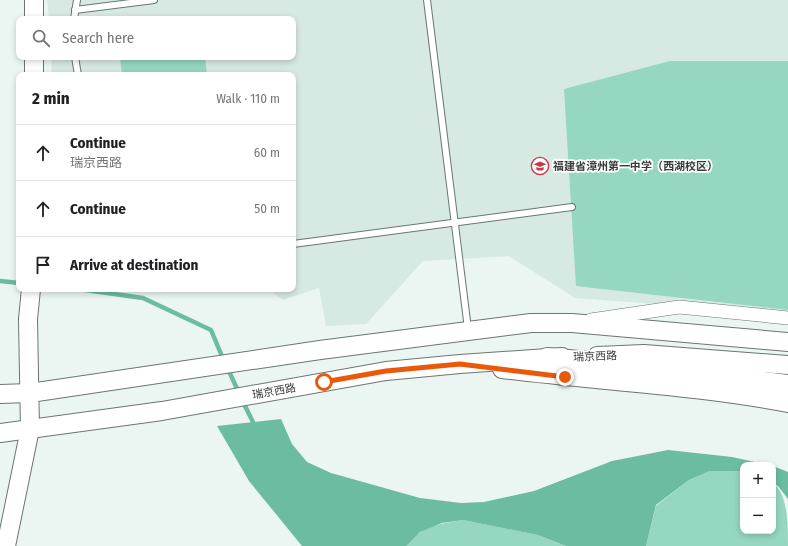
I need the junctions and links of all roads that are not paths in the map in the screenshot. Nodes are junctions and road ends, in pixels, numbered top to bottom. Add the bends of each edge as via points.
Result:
1 (34, 0) edge
2 (77, 0) edge
3 (154, 0) edge
4 (427, 0) edge
5 (75, 10) junction
6 (34, 16) edge
7 (74, 16) edge
8 (34, 60) edge
9 (76, 60) edge
10 (34, 72) edge
11 (78, 72) edge
12 (572, 207) dead end
13 (455, 223) junction
14 (296, 244) edge
15 (31, 292) edge
16 (788, 318) edge
17 (572, 323) junction
18 (468, 331) junction
19 (788, 342) edge
20 (547, 358) junction
21 (460, 364) junction
22 (788, 365) edge
23 (788, 385) edge
24 (30, 393) junction
25 (0, 394) edge
26 (788, 403) edge
27 (30, 429) junction
28 (0, 434) edge
29 (6, 546) edge

1 - 6 street
2 - 5 lane
3 - 5 lane
4 - 13 lane
5 - 7 lane
8 - 10 street
9 - 11 lane
12 - 13 lane
13 - 14 lane
13 - 18 lane
15 - 24 street via 28,319
16 - 17 street via 679,307
17 - 18 street via 531,323
17 - 19 street
18 - 24 street
20 - 21 street, 瑞京西路
20 - 22 street, 瑞京西路 via 644,354
20 - 23 main road
21 - 26 street via 565,377 672,386
21 - 27 street, 瑞京西路 via 386,371 162,411
24 - 25 street
24 - 27 street
27 - 28 street, 瑞京西路
27 - 29 street

